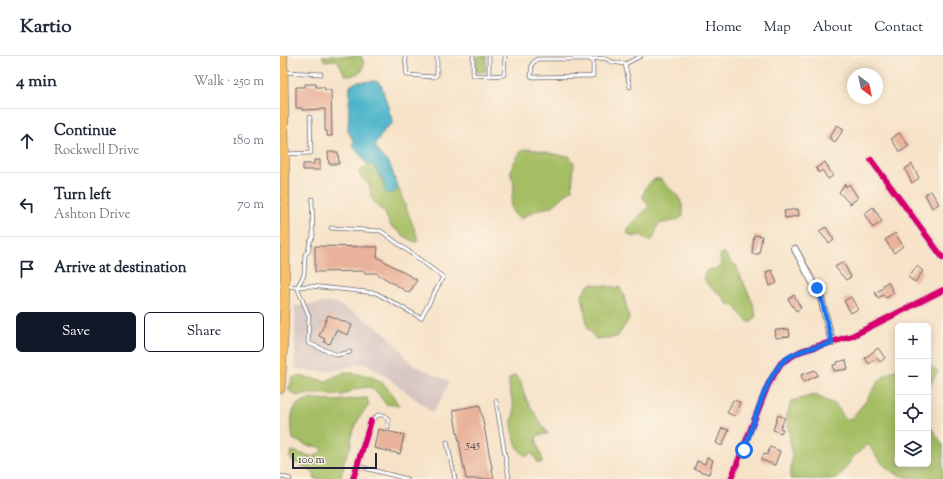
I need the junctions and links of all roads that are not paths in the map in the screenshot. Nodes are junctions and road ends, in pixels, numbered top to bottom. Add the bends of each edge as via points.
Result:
1 (283, 56) edge
2 (405, 56) edge
3 (437, 56) edge
4 (473, 56) edge
5 (489, 56) edge
6 (506, 56) edge
7 (641, 56) edge
8 (547, 58) edge
9 (590, 60) junction
10 (625, 64) junction
11 (282, 74) edge
12 (321, 74) dead end
13 (489, 76) junction
14 (630, 87) dead end
15 (310, 117) dead end
16 (284, 154) junction
17 (871, 160) dead end
18 (282, 177) edge
19 (312, 199) dead end
20 (282, 219) edge
21 (331, 228) dead end
22 (795, 249) dead end
23 (943, 258) edge
24 (282, 286) edge
25 (297, 287) junction
26 (943, 290) edge
27 (832, 343) junction
28 (350, 352) dead end
29 (280, 389) edge
30 (496, 401) dead end
31 (371, 421) joint
32 (388, 427) dead end
33 (447, 442) dead end
34 (356, 466) junction
35 (280, 476) edge
36 (290, 479) edge
37 (353, 479) edge
38 (407, 479) edge
39 (455, 479) edge
40 (509, 479) edge
41 (731, 479) edge

1 - 11 main road
2 - 3 lane via 408,76 434,77 437,75
4 - 13 lane via 473,75
5 - 13 lane
6 - 13 lane via 504,75
7 - 10 lane
8 - 9 lane
8 - 9 lane via 532,62 532,77 592,76 593,62
9 - 10 lane via 604,58
10 - 14 lane
11 - 12 lane
11 - 16 main road
15 - 16 lane via 311,153
16 - 18 main road
17 - 23 street
18 - 20 main road
19 - 25 lane via 313,237 305,254 304,275
20 - 24 main road
21 - 25 lane via 381,231 443,277 421,318 376,293 311,286
22 - 27 street via 821,298
24 - 25 lane
24 - 29 main road
25 - 28 lane via 309,316 308,343 337,355
26 - 27 street via 858,333
27 - 41 street via 801,351 787,359 776,370
30 - 40 lane
31 - 32 lane via 378,415 384,415 388,419
31 - 34 street
33 - 39 lane
34 - 37 street
34 - 38 lane
35 - 36 lane

